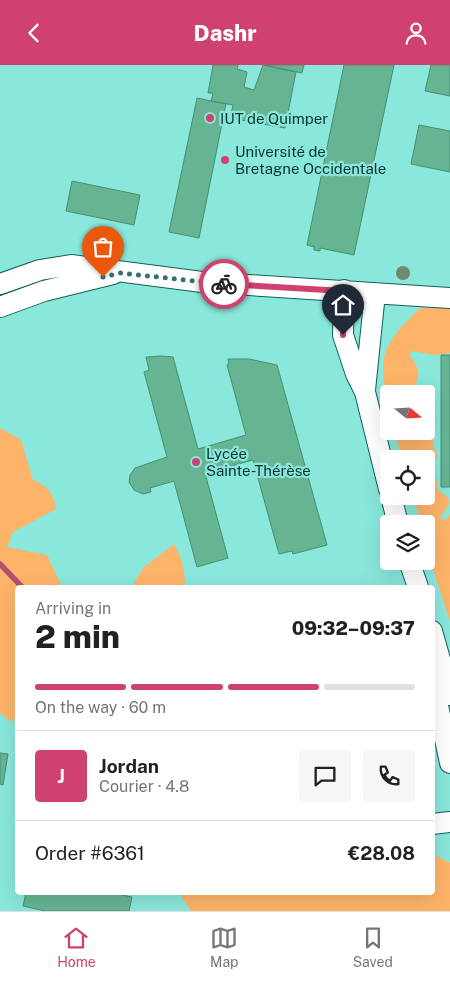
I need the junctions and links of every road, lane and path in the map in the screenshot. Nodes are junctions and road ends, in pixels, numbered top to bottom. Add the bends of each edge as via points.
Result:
1 (120, 273) junction
2 (0, 283) edge
3 (344, 291) junction
4 (375, 293) junction
5 (450, 298) edge
6 (0, 307) edge
7 (365, 392) junction
8 (380, 453) edge
9 (435, 642) edge
10 (435, 691) edge
11 (450, 695) edge
12 (450, 763) edge
13 (450, 822) edge
14 (435, 824) edge

1 - 2 street via 85,266 64,266 27,273
1 - 3 street via 202,283
1 - 6 street via 44,291
3 - 4 street
3 - 7 street via 343,335
4 - 5 street
4 - 7 street
7 - 8 street
9 - 11 street
10 - 12 street
13 - 14 street

